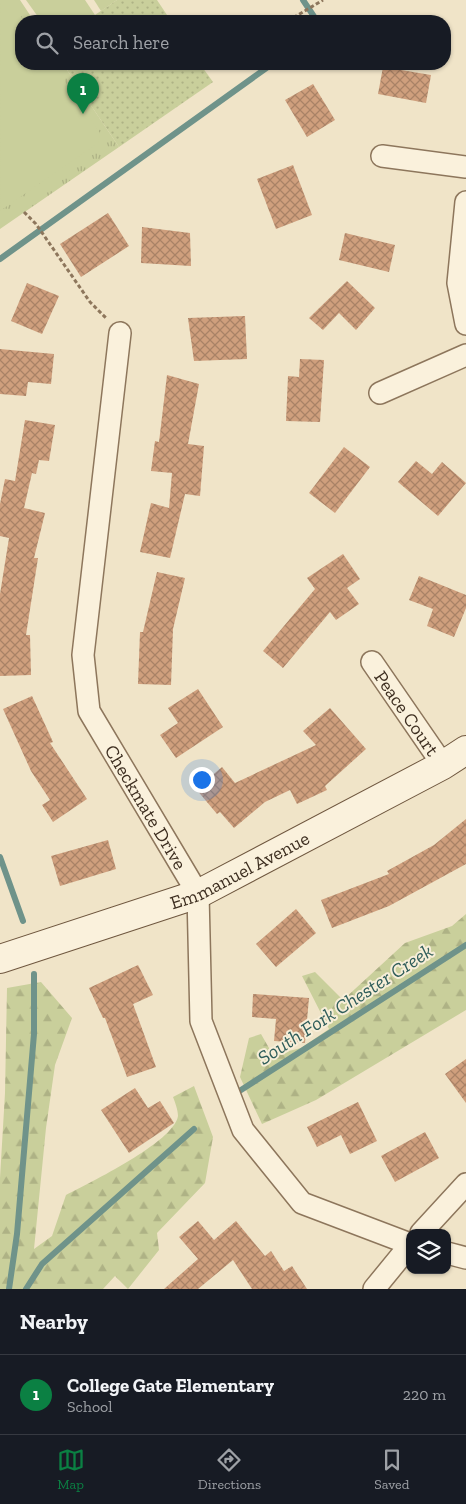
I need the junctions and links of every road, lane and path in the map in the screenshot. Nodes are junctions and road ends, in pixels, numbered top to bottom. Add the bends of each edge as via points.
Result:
1 (323, 0) edge
2 (298, 15) edge
3 (382, 156) dead end
4 (466, 166) edge
5 (466, 202) edge
6 (24, 212) dead end
7 (466, 324) edge
8 (120, 332) joint
9 (466, 355) edge
10 (380, 393) dead end
11 (372, 662) dead end
12 (466, 750) edge
13 (443, 765) junction
14 (198, 894) junction
15 (0, 960) edge
16 (466, 1184) edge
17 (425, 1229) edge
18 (406, 1242) edge
19 (406, 1249) edge
20 (451, 1254) edge
21 (466, 1258) edge
22 (374, 1289) edge

1 - 2 path
3 - 4 street
5 - 7 street via 458,283
6 - 8 path via 36,224 90,302
8 - 14 street, Checkmate Drive via 83,655 89,712
9 - 10 street
11 - 13 street, Peace Court
12 - 13 street, Emmanuel Avenue
13 - 14 street, Emmanuel Avenue
14 - 15 street, Emmanuel Avenue
14 - 18 street, Checkmate Drive via 201,1021 244,1130 302,1203
16 - 17 street
19 - 22 street
20 - 21 street

